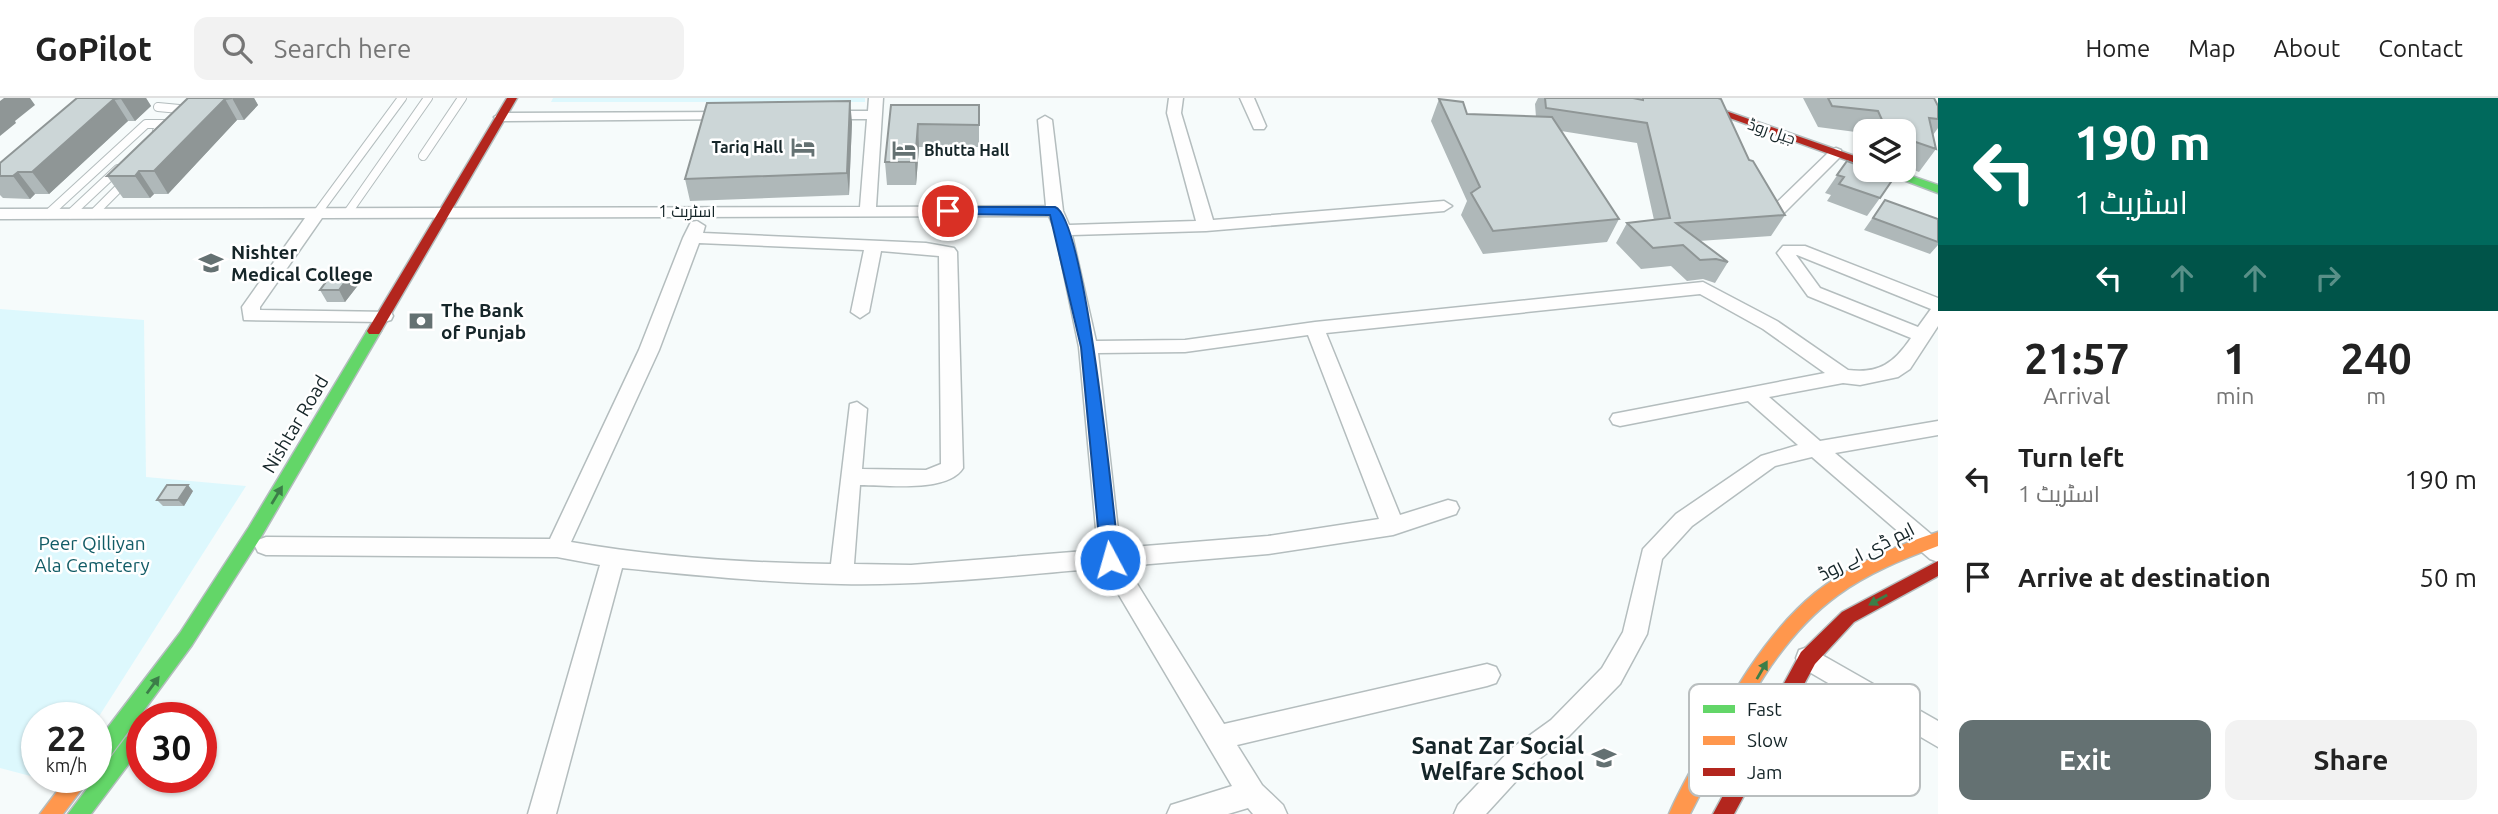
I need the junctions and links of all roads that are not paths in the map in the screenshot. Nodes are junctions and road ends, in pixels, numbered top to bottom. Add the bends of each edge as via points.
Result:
1 (402, 98) edge
2 (428, 98) edge
3 (462, 98) edge
4 (512, 98) edge
5 (526, 98) edge
6 (876, 98) edge
7 (1176, 98) edge
8 (1247, 98) edge
9 (1679, 98) edge
10 (158, 107) dead end
11 (806, 115) edge
12 (875, 115) junction
13 (750, 116) edge
14 (191, 117) edge
15 (508, 117) junction
16 (1045, 120) dead end
17 (1259, 126) dead end
18 (146, 142) edge
19 (1836, 153) junction
20 (423, 156) dead end
21 (1853, 159) edge
22 (127, 160) edge
23 (132, 175) edge
24 (1916, 181) edge
25 (1938, 189) edge
26 (1444, 206) dead end
27 (349, 211) junction
28 (703, 211) junction
29 (868, 211) junction
30 (1777, 211) edge
31 (318, 212) junction
32 (451, 212) junction
33 (0, 214) edge
34 (48, 214) junction
35 (70, 214) junction
36 (93, 214) junction
37 (1059, 220) junction
38 (1206, 226) junction
39 (691, 238) junction
40 (873, 246) junction
41 (1938, 305) edge
42 (860, 312) dead end
43 (1938, 312) edge
44 (384, 316) junction
45 (1315, 328) junction
46 (1922, 336) junction
47 (1088, 347) junction
48 (1843, 376) junction
49 (1752, 394) junction
50 (857, 409) dead end
51 (1619, 419) dead end
52 (1938, 428) edge
53 (1814, 449) junction
54 (850, 477) junction
55 (1448, 509) dead end
56 (1393, 526) junction
57 (1934, 545) edge
58 (557, 548) junction
59 (263, 552) joint
60 (613, 558) junction
61 (1110, 560) junction
62 (1938, 568) edge
63 (841, 575) junction
64 (1808, 658) junction
65 (1487, 676) dead end
66 (1754, 684) edge
67 (1794, 684) edge
68 (1852, 684) edge
69 (1920, 724) edge
70 (1938, 735) edge
71 (1218, 737) junction
72 (112, 738) edge
73 (126, 752) edge
74 (68, 793) edge
75 (1252, 794) junction
76 (1689, 796) edge
77 (1733, 796) edge
78 (50, 814) edge
79 (78, 814) edge
80 (542, 814) edge
81 (1181, 814) edge
82 (1273, 814) edge
83 (1468, 814) edge
84 (1679, 814) edge
85 (1723, 814) edge

1 - 31 lane
2 - 27 lane
3 - 20 lane
4 - 15 main road, Nishtar Road
5 - 15 main road, Nishtar Road
6 - 12 street
7 - 38 street via 1174,113
8 - 17 street
9 - 19 main road, جیل روڈ
10 - 14 lane via 187,108 193,111
11 - 12 street
12 - 29 street
13 - 15 street
15 - 32 main road, Nishtar Road
16 - 37 street
18 - 34 lane via 165,124 146,124
19 - 21 main road, جیل روڈ
19 - 30 street
22 - 35 lane
23 - 36 lane
24 - 25 main road
26 - 38 street, اسٹریٹ 1
27 - 31 street, اسٹریٹ 1
27 - 32 street, اسٹریٹ 1
28 - 29 street, اسٹریٹ 1
28 - 32 street, اسٹریٹ 1
28 - 39 street
29 - 37 street, اسٹریٹ 1
31 - 36 street, اسٹریٹ 1
31 - 44 street via 251,307 251,316
32 - 44 main road, Nishtar Road
32 - 59 main road, Nishtar Road
33 - 34 street, اسٹریٹ 1
34 - 35 street, اسٹریٹ 1
35 - 36 street, اسٹریٹ 1
37 - 38 street, اسٹریٹ 1
37 - 47 street
39 - 40 street
39 - 58 street via 628,400
40 - 42 street
40 - 54 street via 943,249 948,253 954,461 947,472 928,478
41 - 46 street via 1799,250 1786,253 1814,292
43 - 46 street
72 -> 44 main road, Nishtar Road via 187,639
45 - 47 street via 1185,346
45 - 48 street via 1703,288 1770,325
45 - 56 street
46 - 48 street via 1903,364 1891,372
47 - 61 street
48 - 49 street
49 - 51 street
49 - 53 street
50 - 54 street
52 - 53 street
53 - 57 street
53 - 83 street via 1768,461 1684,520 1651,555 1636,634 1611,677 1560,728 1521,757
54 - 63 street
55 - 56 street
56 - 61 street via 1268,545
66 -> 57 main road, ایم ڈی اے روڈ via 1779,640 1821,598
58 - 59 street
58 - 60 street
60 - 63 street
60 - 80 street
61 - 63 street
61 - 71 street
62 -> 64 main road via 1847,617
64 - 67 main road
64 - 68 street
65 - 71 street
69 - 70 street
71 - 75 street
73 - 79 main road
74 - 78 main road
75 - 81 street
75 - 82 street
84 -> 76 main road, ایم ڈی اے روڈ
77 - 85 main road

